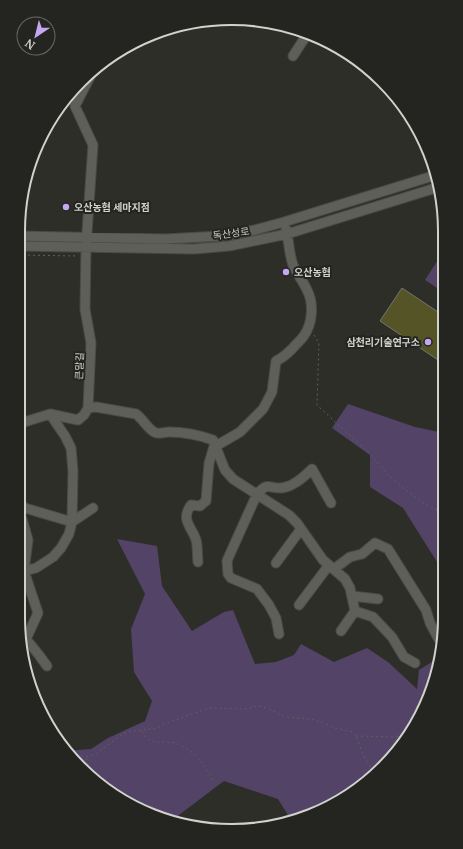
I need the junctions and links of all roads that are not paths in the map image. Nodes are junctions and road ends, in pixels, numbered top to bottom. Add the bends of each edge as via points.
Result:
1 (304, 38) edge
2 (293, 56) dead end
3 (87, 84) edge
4 (431, 177) edge
5 (433, 189) edge
6 (284, 222) junction
7 (287, 234) junction
8 (25, 237) edge
9 (87, 242) junction
10 (25, 246) edge
11 (88, 408) junction
12 (50, 414) junction
13 (25, 422) edge
14 (215, 445) junction
15 (257, 494) junction
16 (331, 503) dead end
17 (25, 508) edge
18 (93, 508) dead end
19 (72, 522) junction
20 (301, 529) junction
21 (25, 530) edge
22 (25, 552) edge
23 (198, 562) dead end
24 (276, 563) dead end
25 (332, 567) junction
26 (25, 570) edge
27 (25, 583) edge
28 (352, 596) junction
29 (378, 599) dead end
30 (299, 605) dead end
31 (355, 611) junction
32 (341, 631) dead end
33 (279, 634) dead end
34 (26, 636) edge
35 (437, 636) edge
36 (27, 642) edge
37 (416, 663) dead end
38 (47, 666) dead end

1 - 2 street
3 - 9 street, 큰말길 via 75,106 93,146
4 - 6 street, 독산성로
5 - 7 street, 독산성로
6 - 7 street
6 - 9 street, 독산성로 via 220,236
7 - 9 street, 독산성로 via 222,247 194,248
7 - 14 street via 295,271 307,290 310,302 308,328 290,351 276,362 272,392 263,409 240,432
8 - 9 street, 독산성로
9 - 10 street, 독산성로
9 - 11 street, 큰말길 via 85,309 91,343
11 - 12 street via 78,420
11 - 14 street via 136,414 153,432 195,434 213,440
12 - 13 street
12 - 19 street via 71,448 74,471
14 - 15 street via 225,470 233,479
14 - 23 street via 209,463 206,500 200,506 192,505 187,514 187,520 197,540
15 - 16 street via 262,488 280,488 292,484 312,469
15 - 20 street via 289,515
15 - 33 street via 228,557 228,574 231,578 257,589 276,618
17 - 19 street
18 - 19 street
19 - 26 street via 69,534 53,557 36,568
20 - 24 street
20 - 25 street via 313,548
21 - 22 street via 28,540
25 - 28 street via 345,579
25 - 30 street
25 - 35 street via 350,557 362,554 375,543 388,549 426,610
27 - 34 street via 38,613
28 - 29 street
28 - 31 street
31 - 32 street
31 - 37 street via 373,617 392,637 404,657
36 - 38 street

